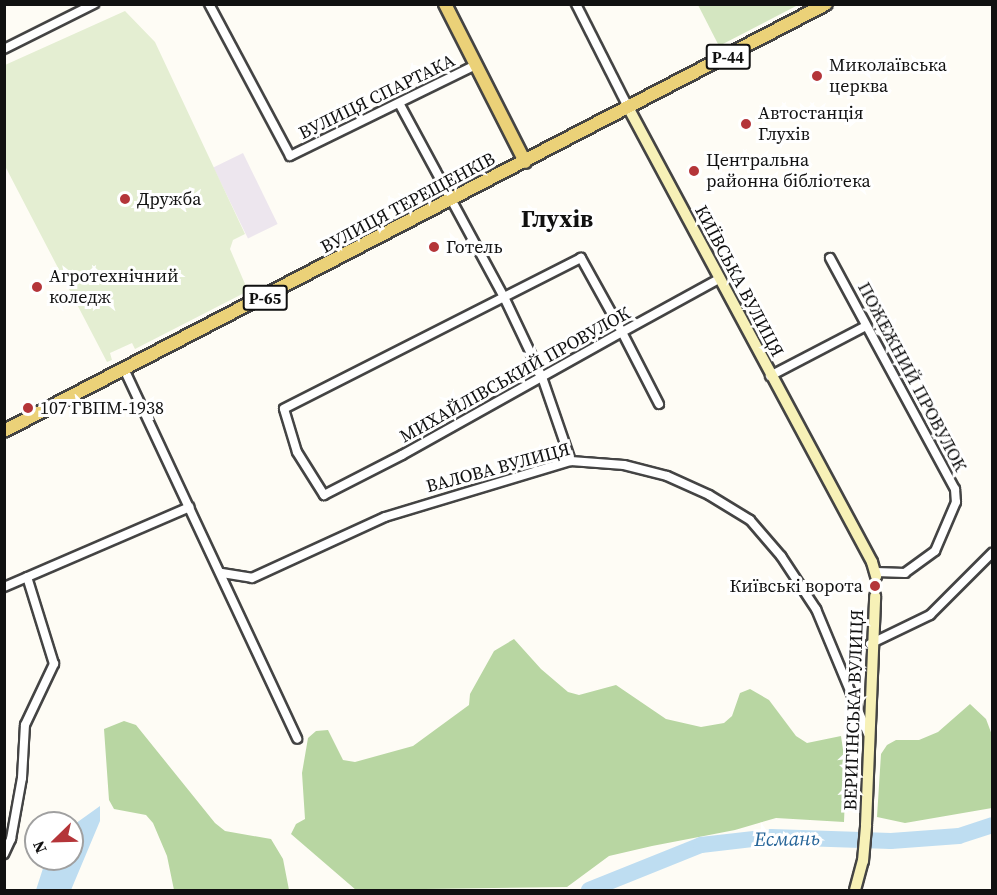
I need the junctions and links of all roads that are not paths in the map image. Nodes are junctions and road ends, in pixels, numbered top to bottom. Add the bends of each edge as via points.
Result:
1 (94, 4) edge
2 (209, 4) edge
3 (445, 4) edge
4 (576, 4) edge
5 (826, 4) edge
6 (4, 49) edge
7 (476, 65) junction
8 (399, 103) junction
9 (629, 109) junction
10 (525, 162) junction
11 (454, 199) junction
12 (830, 258) dead end
13 (719, 279) junction
14 (504, 297) junction
15 (866, 326) junction
16 (622, 332) junction
17 (125, 371) junction
18 (770, 376) junction
19 (542, 377) junction
20 (659, 404) dead end
21 (4, 431) edge
22 (571, 461) junction
23 (190, 507) junction
24 (993, 553) edge
25 (222, 573) junction
26 (876, 574) joint
27 (27, 577) junction
28 (4, 587) edge
29 (874, 596) tunnel mouth
30 (870, 644) junction
31 (297, 739) dead end
32 (870, 739) junction
33 (4, 854) edge
34 (855, 891) edge

1 - 6 street
2 - 8 street, ВУЛИЦЯ СПАРТАКА via 290,156
3 - 7 main road
4 - 9 street, КИЇВСЬКА ВУЛИЦЯ
5 - 9 main road, ВУЛИЦЯ ТЕРЕЩЕНКІВ / Р-44
7 - 8 street, ВУЛИЦЯ СПАРТАКА
7 - 10 main road
8 - 11 street
9 - 10 main road, ВУЛИЦЯ ТЕРЕЩЕНКІВ / Р-44
9 - 13 street, КИЇВСЬКА ВУЛИЦЯ
10 - 11 main road, ВУЛИЦЯ ТЕРЕЩЕНКІВ / Р-65
11 - 14 street
11 - 17 main road, ВУЛИЦЯ ТЕРЕЩЕНКІВ / Р-65
12 - 15 street, ПОЖЕЖНИЙ ПРОВУЛОК
13 - 16 street, МИХАЙЛІВСЬКИЙ ПРОВУЛОК
13 - 18 street, КИЇВСЬКА ВУЛИЦЯ
14 - 16 street via 581,258
14 - 19 street
14 - 19 street, МИХАЙЛІВСЬКИЙ ПРОВУЛОК via 284,409 297,452 324,495
15 - 18 street
15 - 26 street, ПОЖЕЖНИЙ ПРОВУЛОК via 949,476 956,502 935,551 919,567 905,573
16 - 19 street, МИХАЙЛІВСЬКИЙ ПРОВУЛОК
16 - 20 street
17 - 21 main road, ВУЛИЦЯ ТЕРЕЩЕНКІВ / Р-65
17 - 23 street
18 - 26 street, КИЇВСЬКА ВУЛИЦЯ
19 - 22 street
22 - 25 street, ВАЛОВА ВУЛИЦЯ via 385,517 252,578
22 - 32 street, ВАЛОВА ВУЛИЦЯ via 624,465 667,476 750,520 781,556 816,609
23 - 25 street
23 - 27 street
24 - 30 street via 930,615
25 - 31 street
27 - 28 street
27 - 33 street via 54,664 25,725 21,778 11,839
29 - 30 street, ВЕРИГІНСЬКА ВУЛИЦЯ
30 - 32 street, ВЕРИГІНСЬКА ВУЛИЦЯ
32 - 34 street, ВЕРИГІНСЬКА ВУЛИЦЯ via 863,861

